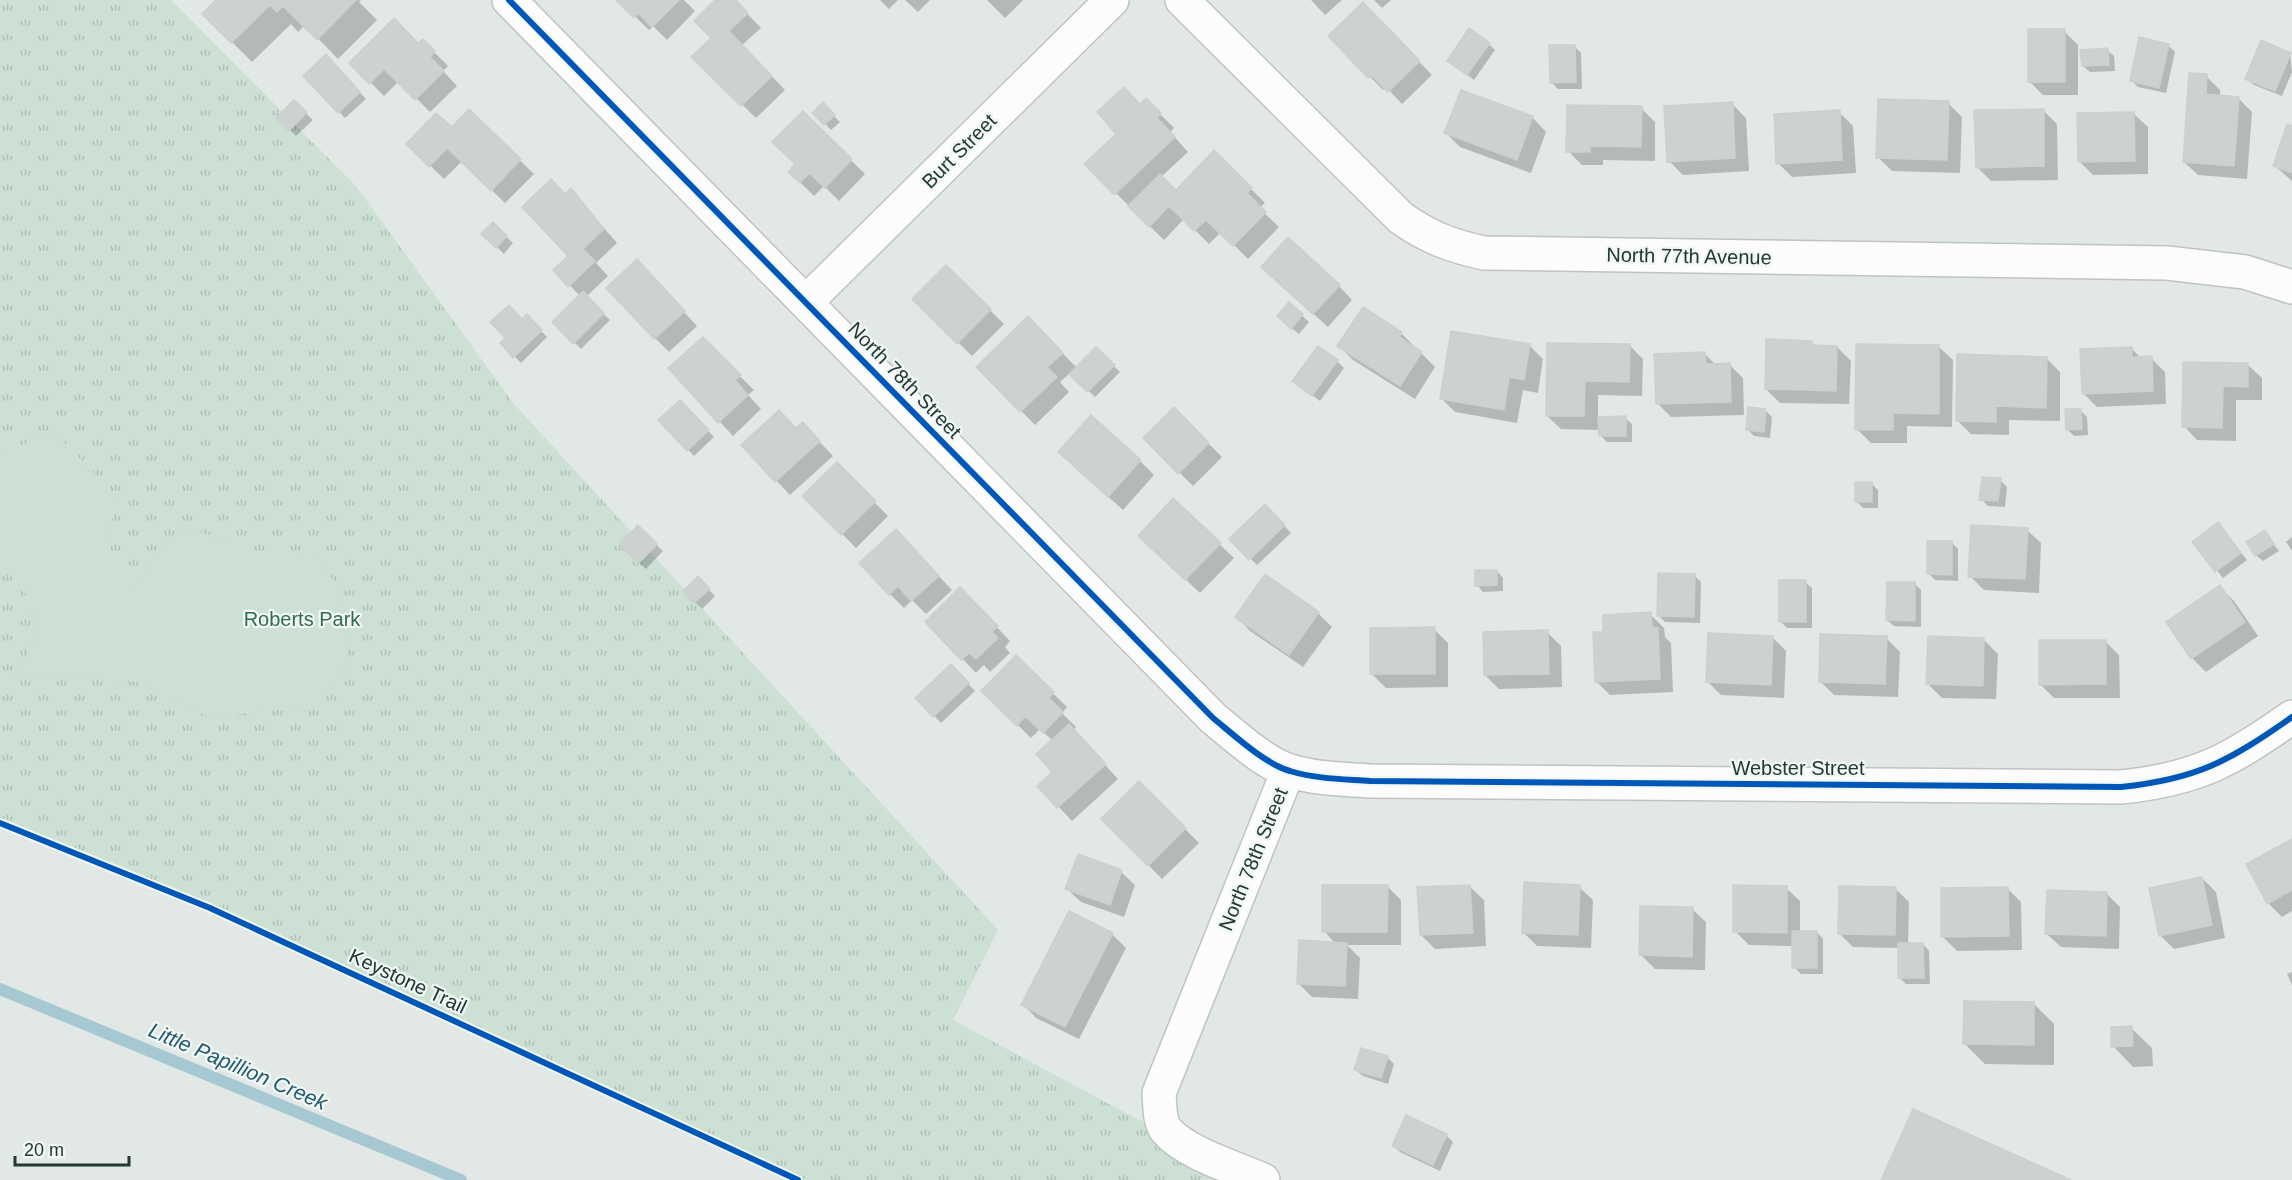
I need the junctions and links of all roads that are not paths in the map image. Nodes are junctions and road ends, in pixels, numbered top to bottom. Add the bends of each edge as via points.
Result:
1 (509, 0) edge
2 (1112, 0) edge
3 (1182, 0) edge
4 (2292, 287) edge
5 (806, 302) junction
6 (2292, 717) edge
7 (1288, 771) junction
8 (1263, 1180) edge

1 - 5 street, North 78th Street
2 - 5 street, Burt Street
3 - 4 street, North 77th Avenue via 1401,218 1426,236 1454,247 1484,253 2167,263 2245,272
5 - 7 street, North 78th Street via 1213,718
6 - 7 street, Webster Street via 2242,752 2201,772 2121,787 1370,781
7 - 8 street, North 78th Street via 1159,1093 1166,1130 1191,1148

